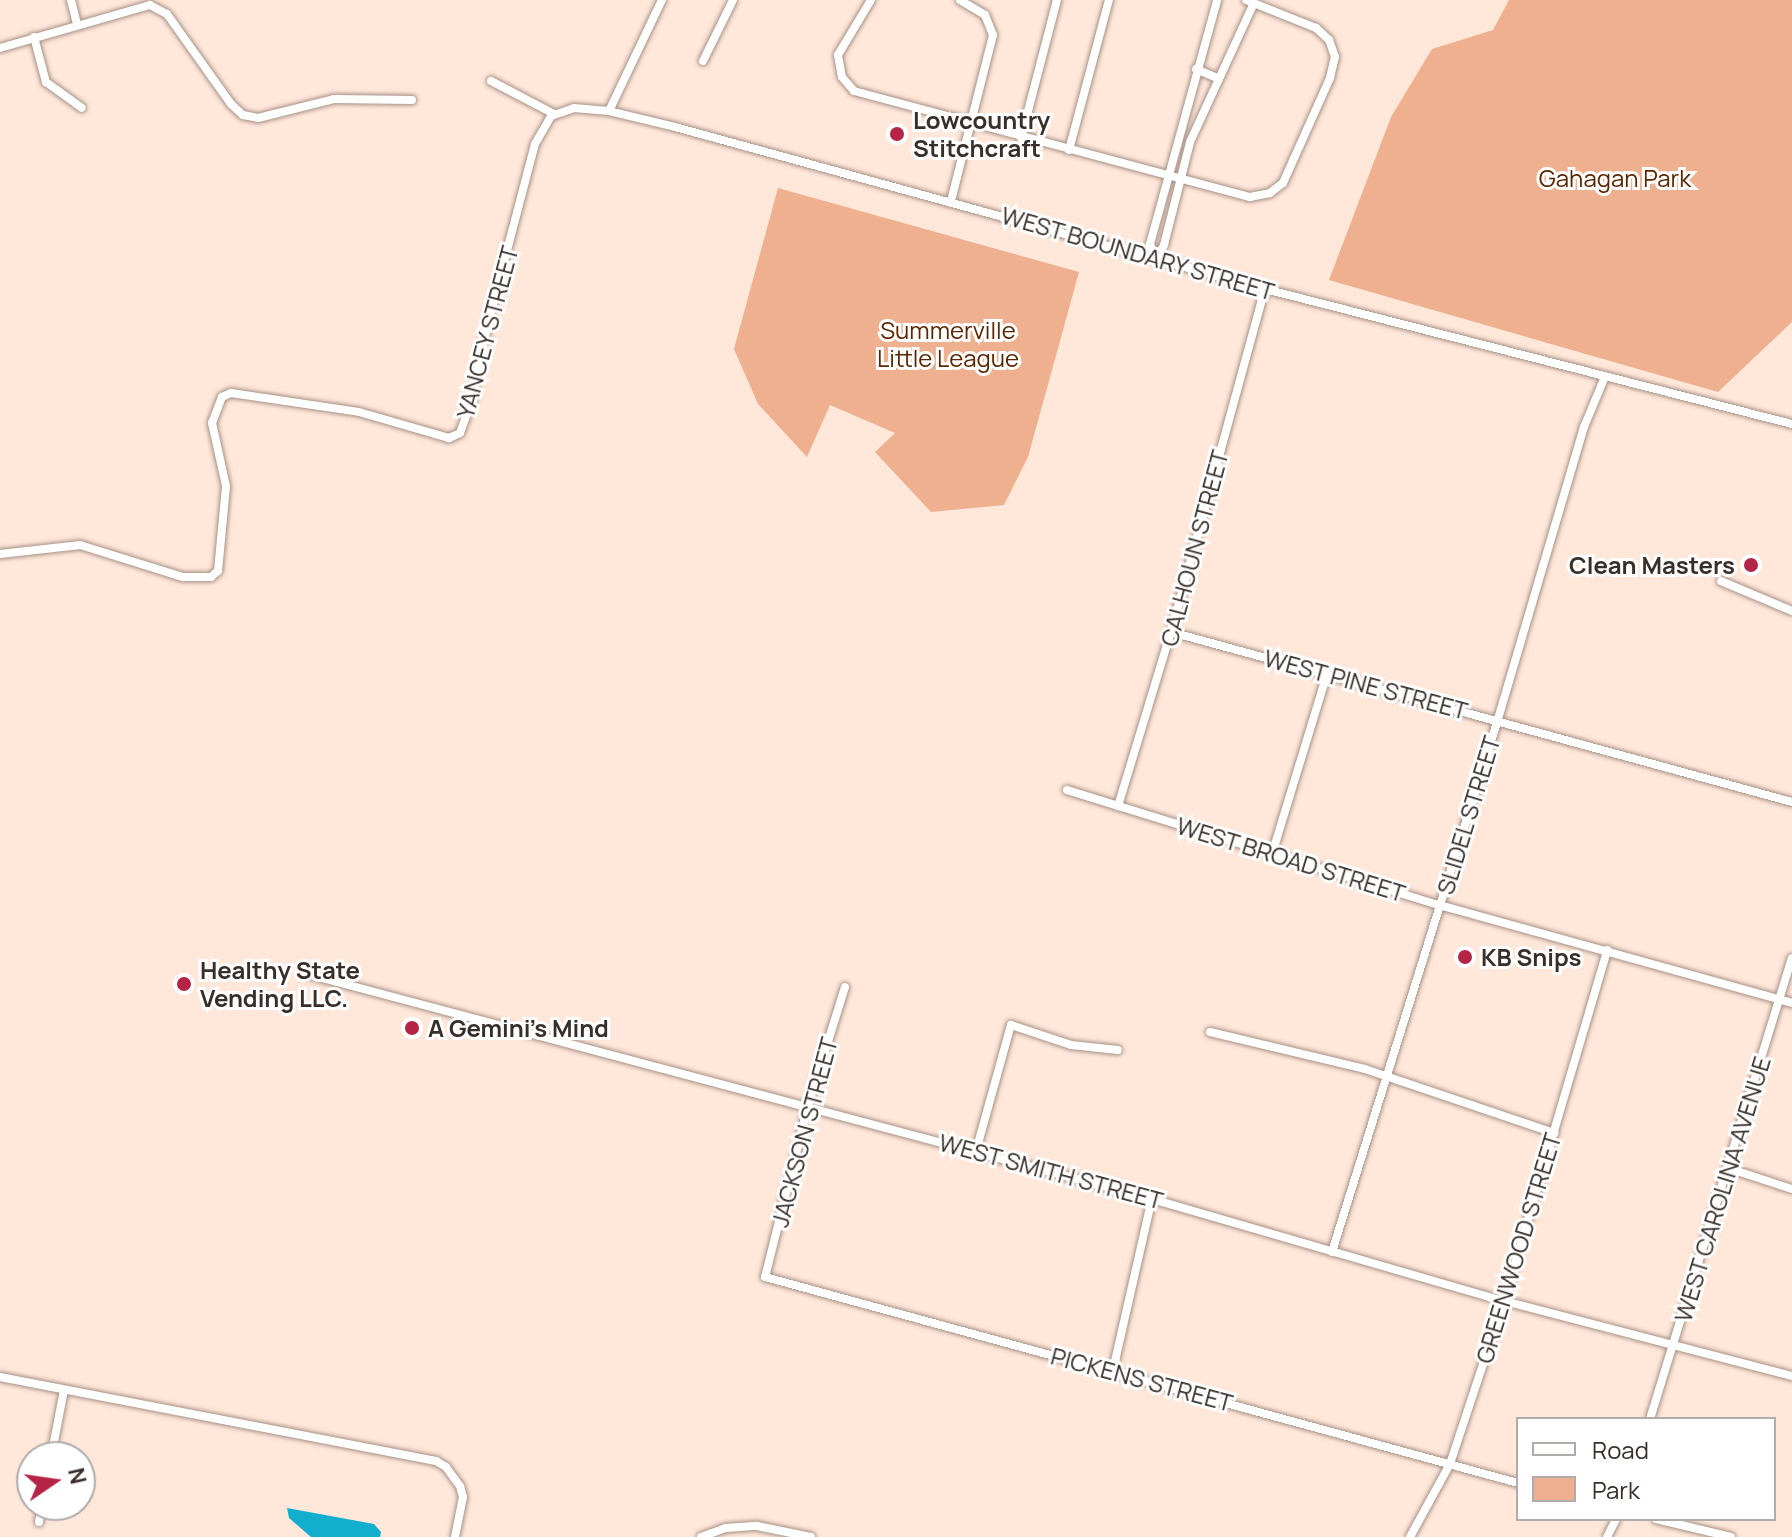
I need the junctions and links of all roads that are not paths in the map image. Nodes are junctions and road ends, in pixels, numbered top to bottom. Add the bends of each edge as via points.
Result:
1 (71, 0) edge
2 (662, 0) edge
3 (733, 0) edge
4 (871, 0) edge
5 (960, 0) edge
6 (1057, 0) edge
7 (1109, 0) edge
8 (1217, 0) edge
9 (1250, 2) edge
10 (77, 24) junction
11 (34, 37) junction
12 (0, 48) edge
13 (703, 61) dead end
14 (1196, 69) junction
15 (1219, 79) junction
16 (491, 81) dead end
17 (412, 100) dead end
18 (82, 108) dead end
19 (609, 111) junction
20 (554, 114) junction
21 (971, 124) junction
22 (1021, 138) junction
23 (1069, 150) junction
24 (1167, 175) junction
25 (1180, 179) junction
26 (951, 201) junction
27 (1156, 259) junction
28 (1265, 289) junction
29 (1604, 379) junction
30 (1792, 424) edge
31 (0, 554) edge
32 (1721, 581) dead end
33 (1792, 611) edge
34 (1171, 632) junction
35 (1327, 674) junction
36 (1498, 719) junction
37 (1067, 790) dead end
38 (1792, 802) edge
39 (1118, 806) junction
40 (1272, 854) junction
41 (1439, 905) junction
42 (1607, 950) junction
43 (1792, 958) edge
44 (307, 974) dead end
45 (845, 987) dead end
46 (1780, 1000) junction
47 (1792, 1003) edge
48 (1210, 1032) dead end
49 (1118, 1050) dead end
50 (1386, 1077) junction
51 (808, 1106) junction
52 (1554, 1133) junction
53 (976, 1151) junction
54 (1728, 1168) junction
55 (1792, 1189) edge
56 (1152, 1199) junction
57 (1332, 1252) junction
58 (765, 1277) joint
59 (1504, 1301) junction
60 (1674, 1343) junction
61 (1113, 1370) junction
62 (1792, 1376) edge
63 (0, 1377) edge
64 (64, 1390) junction
65 (1651, 1417) edge
66 (54, 1441) edge
67 (1450, 1464) junction
68 (1516, 1482) edge
69 (1664, 1521) edge
70 (455, 1537) edge
71 (701, 1537) edge
72 (811, 1537) edge
73 (1410, 1537) edge
74 (1731, 1537) edge

1 - 10 street
2 - 19 street
3 - 13 street
4 - 21 street via 840,47 837,64 847,84 875,99
5 - 21 street via 985,15 993,35
6 - 22 street
7 - 23 street
8 - 14 street
9 - 15 street
9 - 25 street via 1324,34 1335,57 1330,78 1283,183 1270,193 1250,197
10 - 11 street
10 - 17 street via 137,7 162,10 231,104 251,117 320,101
11 - 12 street
11 - 18 street via 46,82
14 - 15 street
14 - 24 street
15 - 25 street via 1190,142
16 - 20 street
19 - 20 street, WEST BOUNDARY STREET via 574,108
19 - 26 street, WEST BOUNDARY STREET
20 - 31 street, YANCEY STREET via 535,144 460,433 449,438 359,412 240,393 222,397 212,423 226,486 218,571 202,580 183,577 80,545
21 - 22 street
21 - 26 street
22 - 23 street
23 - 24 street
24 - 25 street
24 - 27 street via 1150,244
25 - 27 street
26 - 27 street, WEST BOUNDARY STREET
27 - 28 street, WEST BOUNDARY STREET
28 - 29 street, WEST BOUNDARY STREET
28 - 34 street, CALHOUN STREET
29 - 30 street, WEST BOUNDARY STREET
29 - 36 street, SLIDEL STREET via 1584,427
32 - 33 street
34 - 35 street, WEST PINE STREET
34 - 39 street, CALHOUN STREET
35 - 36 street, WEST PINE STREET
35 - 40 street
36 - 38 street, WEST PINE STREET
36 - 41 street, SLIDEL STREET
37 - 39 street, WEST BROAD STREET
39 - 40 street, WEST BROAD STREET
40 - 41 street, WEST BROAD STREET
41 - 42 street, WEST BROAD STREET
41 - 50 street, SLIDEL STREET
42 - 46 street, WEST BROAD STREET
42 - 52 street, GREENWOOD STREET
43 - 46 street, WEST CAROLINA AVENUE
44 - 51 street, WEST SMITH STREET
45 - 51 street, JACKSON STREET
46 - 47 street, WEST BROAD STREET
46 - 54 street, WEST CAROLINA AVENUE
48 - 50 street
49 - 53 street via 1071,1045 1011,1025
50 - 52 street
50 - 57 street, SLIDEL STREET
51 - 53 street, WEST SMITH STREET
51 - 58 street, JACKSON STREET
52 - 59 street, GREENWOOD STREET
53 - 56 street, WEST SMITH STREET
54 - 55 street
54 - 60 street, WEST CAROLINA AVENUE
56 - 57 street, WEST SMITH STREET
56 - 61 street
57 - 59 street, WEST SMITH STREET
58 - 61 street, PICKENS STREET
59 - 60 street, WEST SMITH STREET
59 - 67 street, GREENWOOD STREET
60 - 62 street, WEST SMITH STREET
60 - 65 street, WEST CAROLINA AVENUE
61 - 67 street, PICKENS STREET
63 - 64 street
64 - 66 street
64 - 70 street via 436,1461 455,1476 463,1497
67 - 68 street, PICKENS STREET
67 - 73 street, GREENWOOD STREET
69 - 74 street
71 - 72 street via 726,1528 757,1526

